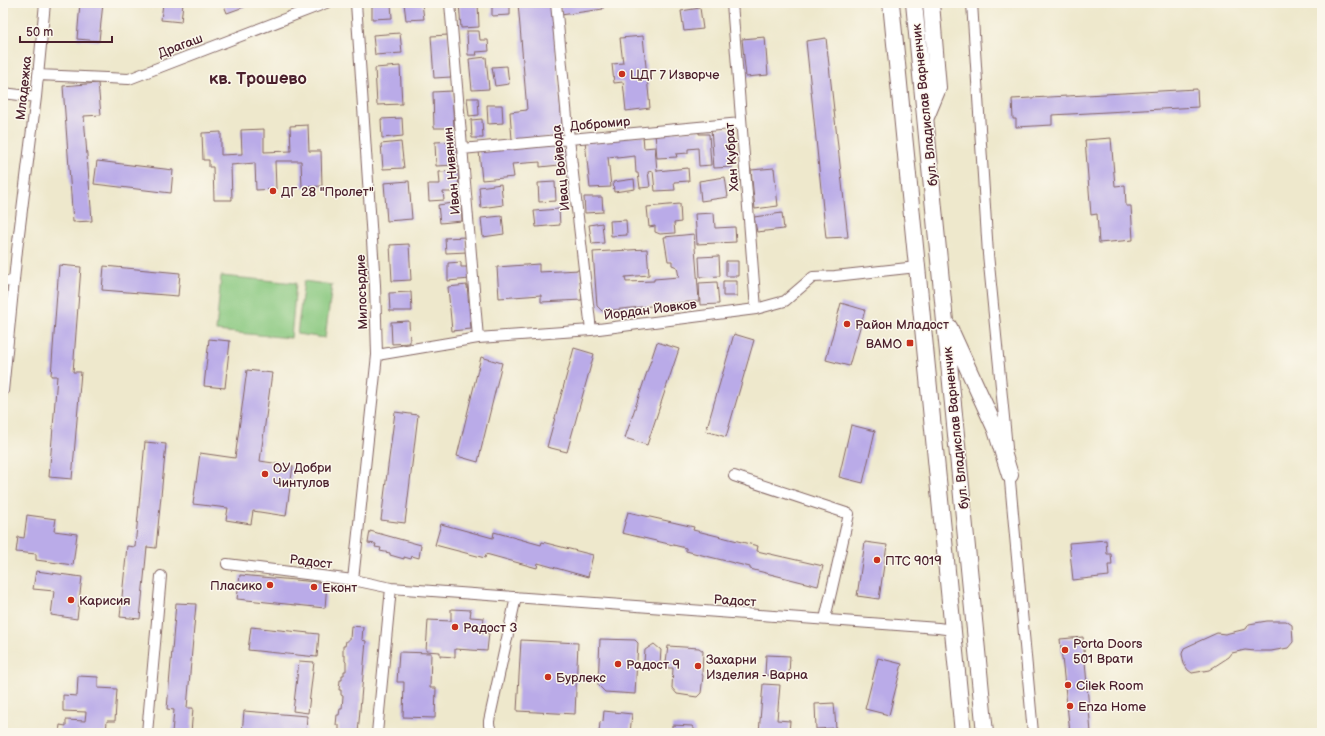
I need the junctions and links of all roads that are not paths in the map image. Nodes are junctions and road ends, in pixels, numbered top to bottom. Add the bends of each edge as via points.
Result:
1 (45, 3) edge
2 (326, 3) edge
3 (356, 3) edge
4 (450, 3) edge
5 (556, 3) edge
6 (732, 3) edge
7 (891, 3) edge
8 (914, 3) edge
9 (931, 3) edge
10 (972, 3) edge
11 (38, 75) junction
12 (3, 93) edge
13 (36, 97) junction
14 (925, 120) junction
15 (741, 123) junction
16 (569, 139) junction
17 (462, 149) junction
18 (917, 267) junction
19 (3, 281) edge
20 (14, 282) junction
21 (756, 309) junction
22 (944, 316) junction
23 (591, 330) junction
24 (478, 338) junction
25 (377, 355) junction
26 (3, 391) edge
27 (1010, 475) junction
28 (734, 476) dead end
29 (227, 564) dead end
30 (161, 576) dead end
31 (353, 580) junction
32 (391, 588) junction
33 (516, 597) junction
34 (825, 619) junction
35 (952, 630) junction
36 (147, 733) edge
37 (377, 733) edge
38 (492, 733) edge
39 (963, 733) edge
40 (985, 733) edge
41 (1033, 733) edge

1 - 11 street, Младежка
2 - 11 street, Драгаш via 129,79
3 - 25 street, Милосърдие via 375,285
4 - 17 street, Иван Нивянин
5 - 16 street, Ивац Войвода
6 - 15 street, Хан Кубрат
7 - 18 main road, бул. Владислав Варненчик
8 - 14 main road, бул. Владислав Варненчик
9 - 14 main road via 938,88
10 - 27 street via 988,254
11 - 13 street, Младежка
12 - 13 street
13 - 20 street, Младежка
14 - 22 main road, бул. Владислав Варненчик
15 - 16 street, Добромир
15 - 21 street, Хан Кубрат
16 - 17 street, Добромир
16 - 23 street, Ивац Войвода
17 - 24 street, Иван Нивянин
18 - 21 street, Йордан Йовков via 813,277 785,301
18 - 35 main road, бул. Владислав Варненчик
19 - 20 street
20 - 26 street, Младежка
21 - 23 street, Йордан Йовков
22 - 27 main road via 996,430
22 - 40 main road, бул. Владислав Варненчик
23 - 24 street, Йордан Йовков
24 - 25 street, Йордан Йовков
25 - 31 street, Милосърдие
27 - 41 street
28 - 34 street via 849,514
29 - 31 street, Радост
30 - 36 street
31 - 32 street, Радост
32 - 33 street, Радост
32 - 37 street
33 - 34 street, Радост
33 - 38 street via 489,720
34 - 35 street, Радост
35 - 39 main road, бул. Владислав Варненчик

